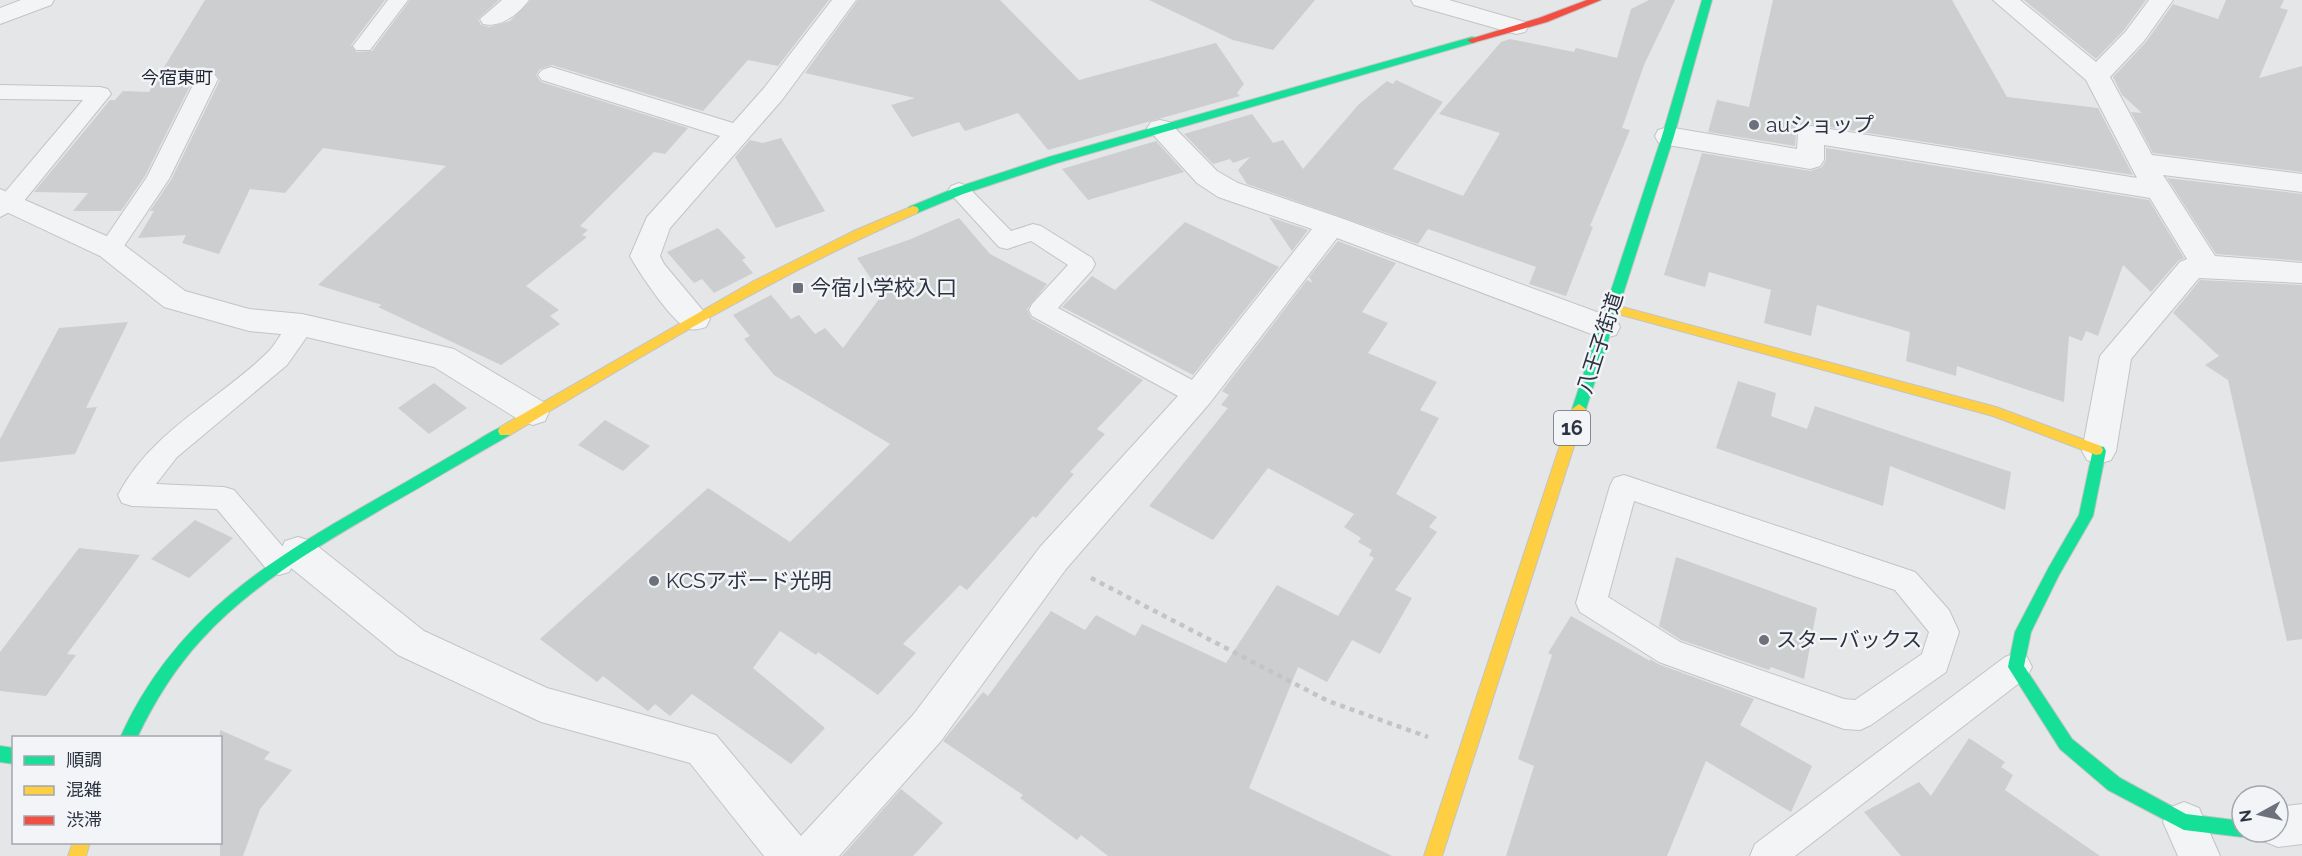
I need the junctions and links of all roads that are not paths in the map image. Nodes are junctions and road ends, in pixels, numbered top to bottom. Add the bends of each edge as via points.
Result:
1 (42, 0) edge
2 (398, 0) edge
3 (517, 0) edge
4 (1424, 0) edge
5 (1596, 0) edge
6 (1707, 0) edge
7 (2005, 0) edge
8 (2161, 0) edge
9 (839, 1) edge
10 (0, 17) edge
11 (492, 19) dead end
12 (1516, 27) junction
13 (363, 46) dead end
14 (551, 75) dead end
15 (2097, 76) junction
16 (207, 79) dead end
17 (0, 92) edge
18 (1160, 128) junction
19 (738, 133) junction
20 (1668, 136) junction
21 (2142, 163) junction
22 (2302, 183) edge
23 (959, 191) junction
24 (2161, 191) junction
25 (4, 203) edge
26 (1331, 225) junction
27 (110, 249) junction
28 (2206, 266) junction
29 (2302, 273) edge
30 (1608, 318) junction
31 (694, 319) junction
32 (302, 325) junction
33 (1198, 395) junction
34 (533, 412) junction
35 (2099, 451) junction
36 (1624, 486) joint
37 (289, 558) junction
38 (2016, 667) junction
39 (130, 736) edge
40 (2230, 831) edge
41 (2191, 839) edge
42 (790, 856) edge
43 (811, 856) edge
44 (1433, 856) edge
45 (1767, 856) edge

1 - 10 street
2 - 13 lane
3 - 11 street
4 - 12 street
5 - 12 main road
6 - 20 main road, 八王子街道 / 16
7 - 15 street
8 - 15 street via 2135,36
9 - 19 street via 773,94
12 - 18 main road
14 - 19 street
15 - 21 street
16 - 27 lane via 158,179
17 - 25 lane via 100,94
18 - 23 main road
18 - 26 street via 1207,177 1228,190
19 - 31 street via 657,224 645,256 652,270
20 - 24 street via 1810,160 1811,134
20 - 30 main road, 八王子街道 / 16
21 - 22 street
21 - 24 street
23 - 31 main road via 860,232
23 - 33 lane via 1007,242 1033,232 1083,264 1041,310
24 - 28 street
25 - 27 street
26 - 30 street
26 - 33 street
27 - 32 street via 175,299 249,320
28 - 29 street
28 - 35 street via 2190,268 2116,356
30 - 35 main road via 1996,412
30 - 44 main road, 八王子街道 / 16
31 - 34 main road
32 - 34 street via 443,357
32 - 37 lane via 278,358 167,449 132,495 224,498
33 - 43 street via 1053,558 927,728
34 - 37 main road
35 - 38 main road via 2086,516 2023,632
36 - 36 lane via 1905,581 1944,632 1935,662 1860,715 1844,714 1670,652 1591,603
37 - 39 main road via 230,601 189,641 152,691
37 - 42 street via 411,643 541,704 702,748
38 - 41 main road via 2066,744
38 - 45 lane
40 - 41 main road

